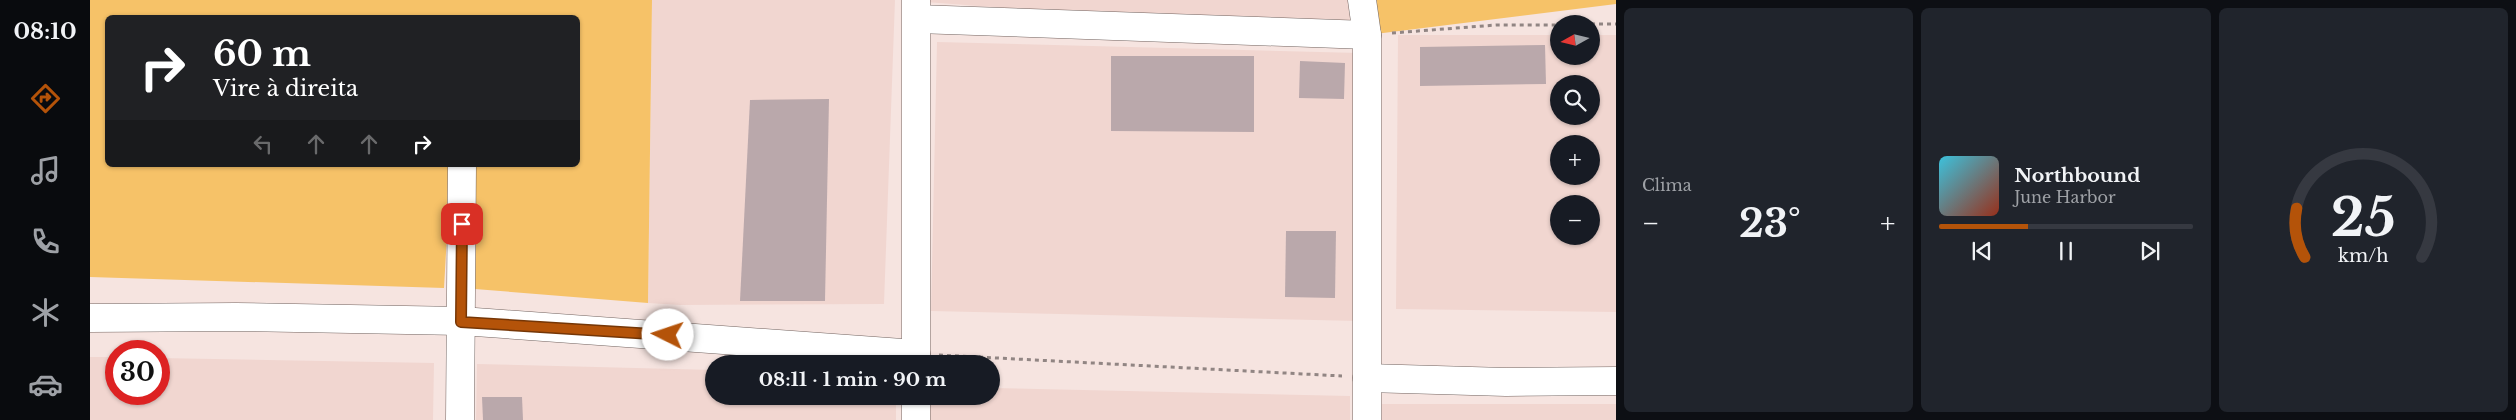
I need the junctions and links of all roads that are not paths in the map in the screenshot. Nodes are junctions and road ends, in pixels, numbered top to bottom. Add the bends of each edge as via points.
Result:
1 (1362, 0) edge
2 (917, 9) edge
3 (1368, 35) junction
4 (462, 167) edge
5 (90, 318) edge
6 (461, 322) junction
7 (867, 355) edge
8 (916, 355) edge
9 (1367, 378) junction
10 (1616, 381) edge
11 (916, 405) edge
12 (460, 420) edge
13 (916, 420) edge
14 (1367, 420) edge

1 - 3 street
2 - 3 street
2 - 8 street
3 - 9 street
4 - 6 street
5 - 6 street via 236,317
6 - 7 street
6 - 12 street
9 - 10 street
9 - 14 street
11 - 13 street

